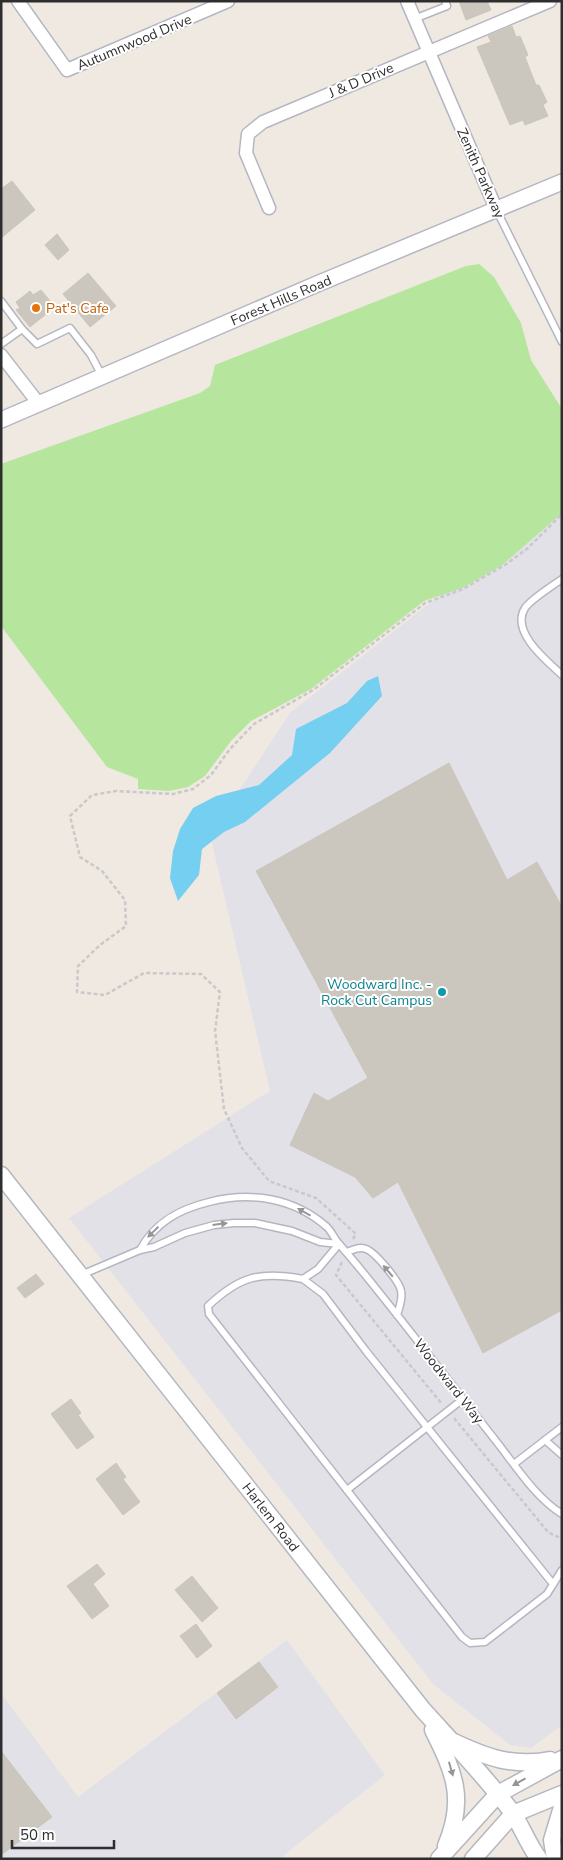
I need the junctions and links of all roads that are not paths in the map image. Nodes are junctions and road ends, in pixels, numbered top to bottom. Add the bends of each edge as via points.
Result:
1 (18, 1) edge
2 (228, 1) edge
3 (407, 1) edge
4 (445, 1) edge
5 (550, 1) edge
6 (414, 19) junction
7 (428, 51) junction
8 (562, 182) edge
9 (269, 208) dead end
10 (497, 211) junction
11 (1, 301) edge
12 (22, 329) junction
13 (562, 342) edge
14 (1, 344) edge
15 (1, 355) edge
16 (102, 377) junction
17 (39, 404) junction
18 (1, 420) edge
19 (562, 579) edge
20 (562, 675) edge
21 (1, 1174) edge
22 (339, 1244) junction
23 (140, 1250) junction
24 (347, 1252) junction
25 (81, 1275) junction
26 (303, 1279) junction
27 (397, 1315) junction
28 (463, 1399) junction
29 (427, 1427) junction
30 (562, 1427) edge
31 (545, 1440) junction
32 (562, 1455) edge
33 (514, 1464) junction
34 (347, 1490) junction
35 (562, 1514) edge
36 (562, 1570) edge
37 (553, 1584) junction
38 (423, 1710) junction
39 (562, 1757) edge
40 (498, 1794) junction
41 (562, 1794) edge
42 (562, 1807) edge
43 (513, 1814) junction
44 (438, 1859) edge
45 (473, 1859) edge
46 (539, 1859) edge
47 (555, 1859) edge

1 - 2 street, Autumnwood Drive via 67,70
3 - 6 street, Zenith Parkway
4 - 6 lane via 447,6
5 - 7 street, J & D Drive
6 - 7 street, Zenith Parkway
7 - 9 street, J & D Drive via 262,122 248,134 246,153
7 - 10 street, Zenith Parkway
8 - 10 street, Forest Hills Road
10 - 13 lane, Zenith Parkway
10 - 16 street, Forest Hills Road
11 - 12 lane
12 - 14 lane
12 - 16 lane via 37,344 70,328 91,355
15 - 17 street
16 - 17 street, Forest Hills Road
17 - 18 street, Forest Hills Road
19 - 20 lane via 526,607 523,614 523,631 536,650
21 - 25 main road, Harlem Road
23 -> 22 lane via 200,1228 234,1223 274,1226 320,1242
22 -> 23 lane, Woodward Way via 328,1228 308,1214 287,1203 254,1196 220,1199 185,1210 148,1235
22 - 24 lane, Woodward Way
22 - 26 lane via 318,1269
23 - 25 lane
24 - 27 lane, Woodward Way
27 -> 24 lane via 401,1303 397,1282 372,1252 364,1248
25 - 38 main road, Harlem Road
26 - 29 lane via 323,1294
26 - 34 lane via 278,1274 248,1278 225,1290 208,1306 209,1314
27 - 28 lane, Woodward Way
28 - 29 lane
28 - 33 lane, Woodward Way
29 - 34 lane
29 - 37 lane
30 - 31 lane
31 - 32 lane
31 - 33 lane
33 - 35 lane, Woodward Way via 540,1495
34 - 37 lane via 470,1643 486,1642 547,1594
36 - 37 lane
38 - 39 main road via 454,1743 488,1756 531,1764
38 - 40 main road, Harlem Road
38 -> 44 main road via 450,1763 456,1788 452,1832
39 -> 40 main road
40 - 43 main road, Harlem Road
40 - 44 main road
41 - 43 main road
42 - 47 main road via 552,1840
43 - 45 main road
43 - 46 main road, Harlem Road

